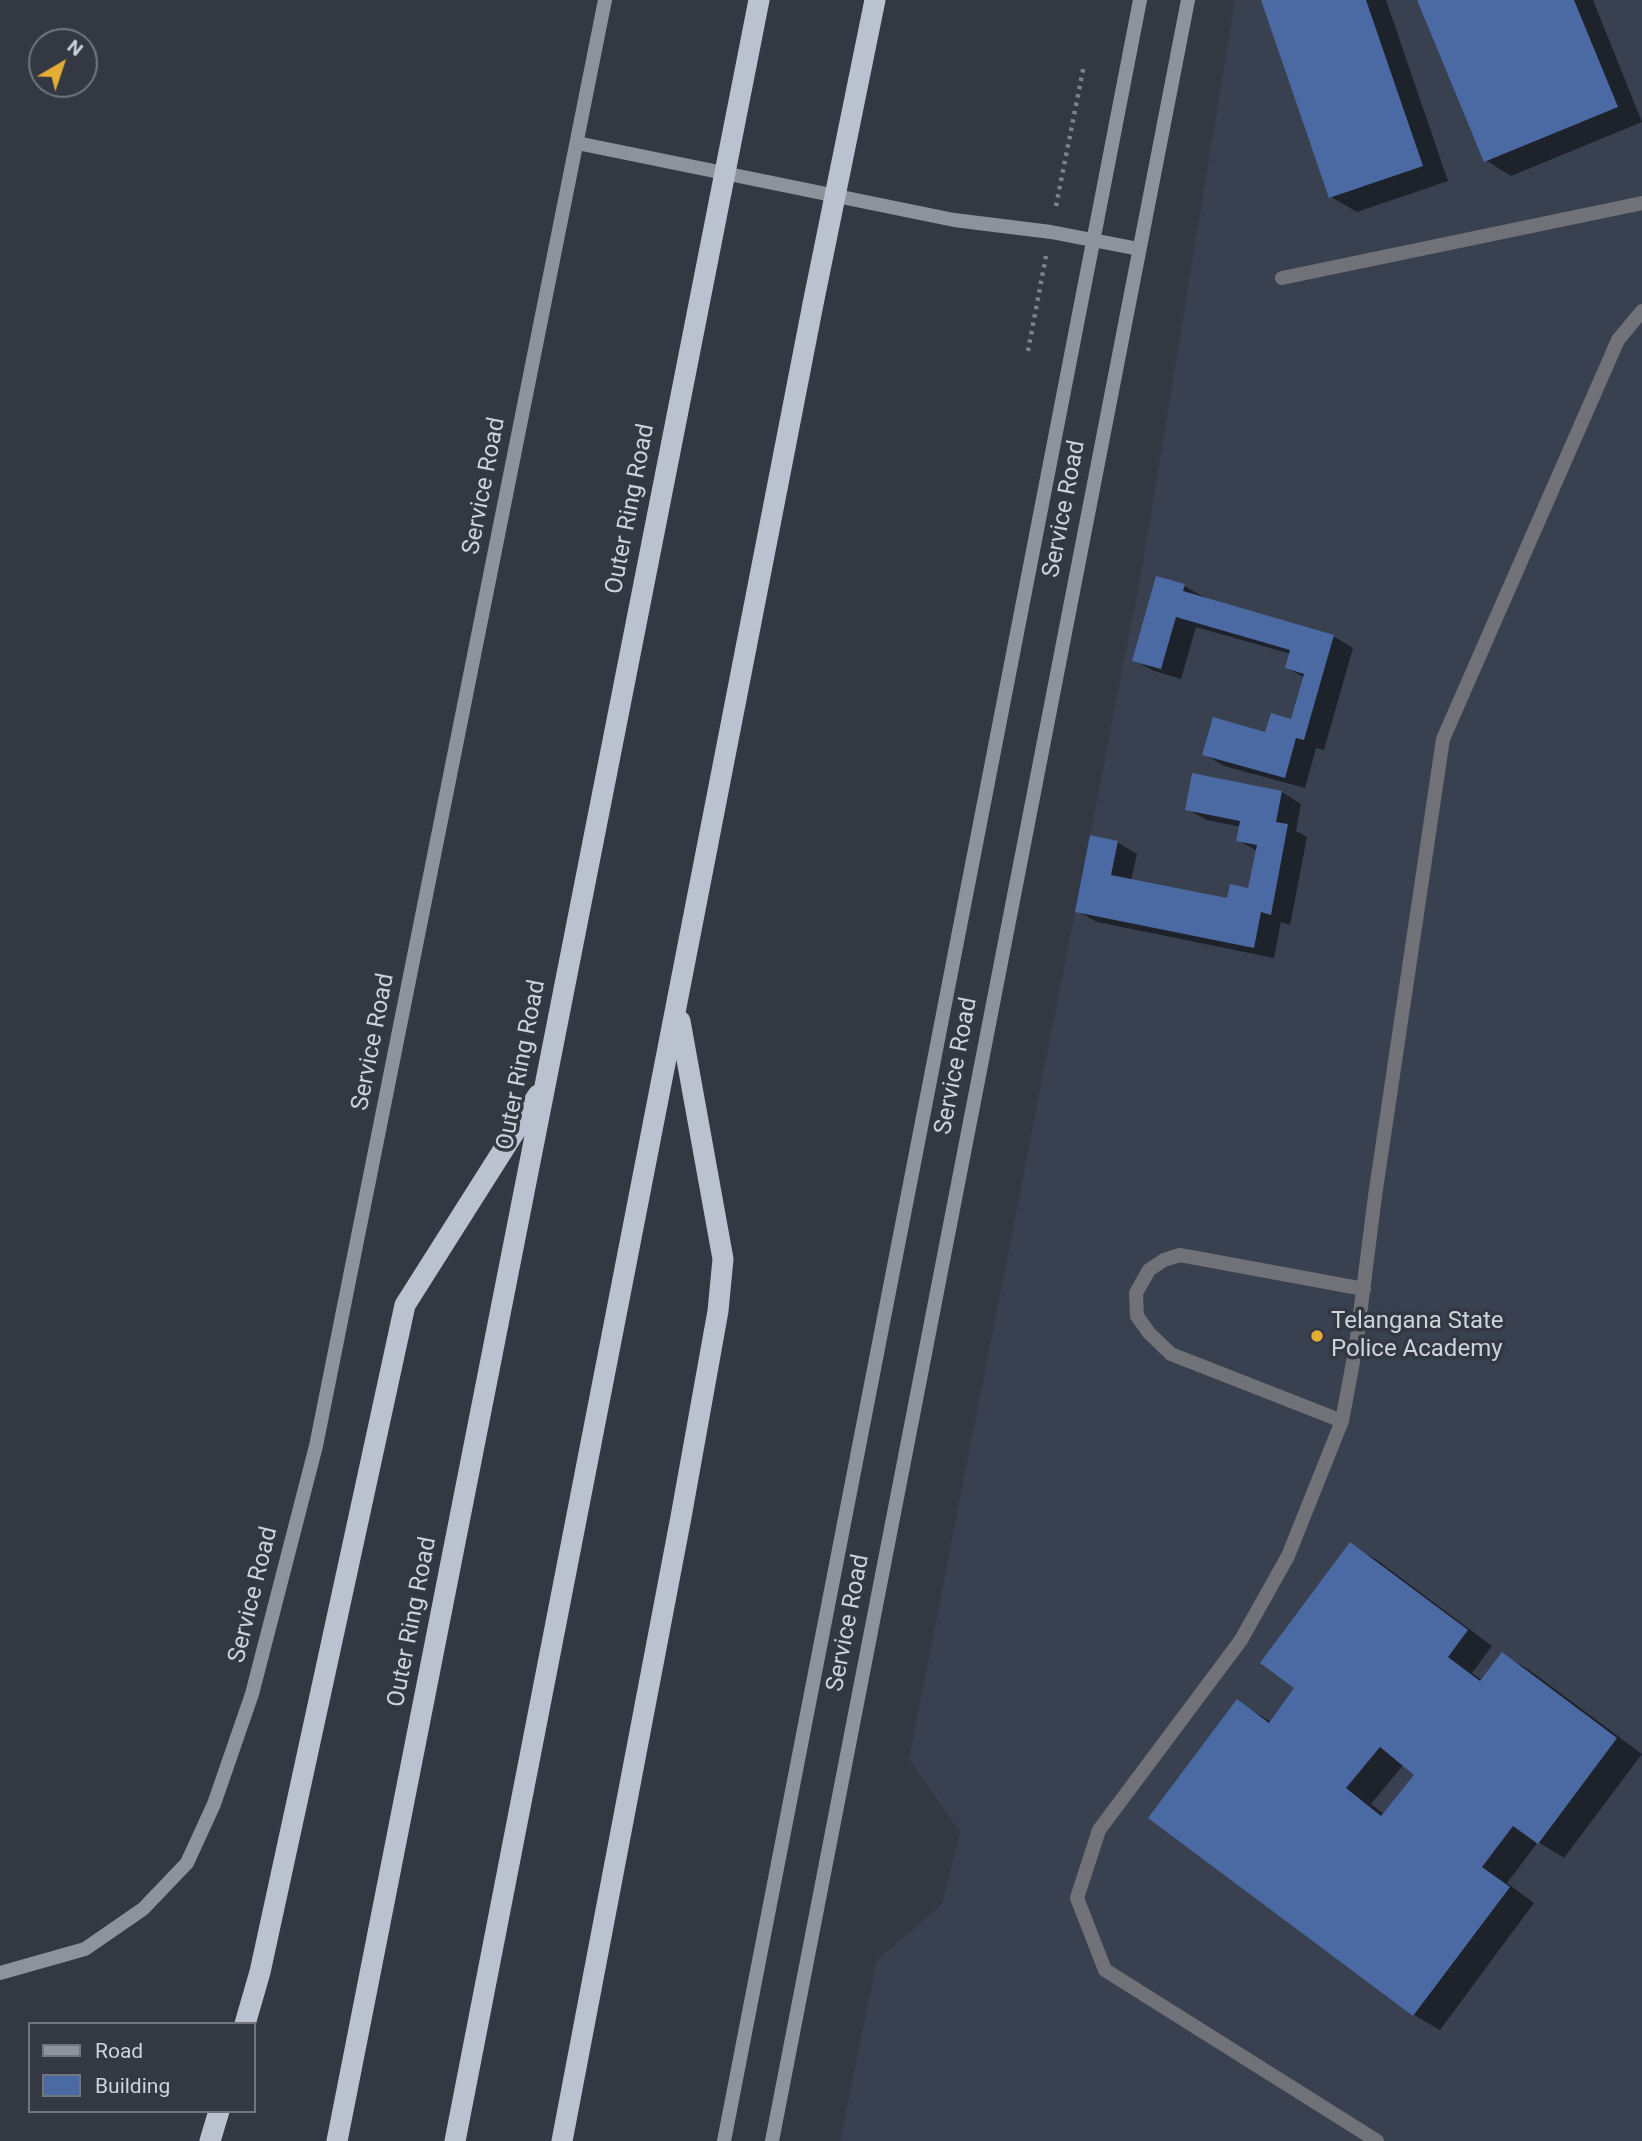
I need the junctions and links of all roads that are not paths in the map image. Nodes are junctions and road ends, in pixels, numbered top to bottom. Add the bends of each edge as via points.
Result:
1 (605, 0) edge
2 (759, 0) edge
3 (875, 0) edge
4 (1140, 0) edge
5 (1188, 0) edge
6 (577, 143) junction
7 (1642, 203) edge
8 (1093, 240) junction
9 (1139, 249) junction
10 (1282, 278) dead end
11 (1642, 311) edge
12 (678, 1007) junction
13 (545, 1084) junction
14 (1364, 1289) junction
15 (1342, 1420) junction
16 (0, 1973) edge
17 (246, 2022) edge
18 (218, 2113) edge
19 (210, 2141) edge
20 (337, 2141) edge
21 (455, 2141) edge
22 (562, 2141) edge
23 (724, 2141) edge
24 (772, 2141) edge
25 (1377, 2141) edge

1 - 6 main road, Service Road
2 - 13 highway, Outer Ring Road
3 - 12 highway
4 - 8 main road, Service Road
5 - 9 main road, Service Road
6 - 8 main road via 954,220
6 - 16 main road, Service Road via 316,1446 252,1694 214,1804 187,1863 143,1909 85,1949
7 - 10 lane
8 - 9 main road
8 - 23 main road, Service Road
9 - 24 main road, Service Road
11 - 14 lane via 1618,340 1443,739
12 - 21 highway
12 - 22 highway via 723,1259 718,1311
13 - 17 highway via 405,1305
13 - 20 highway, Outer Ring Road
14 - 15 lane
14 - 15 lane via 1181,1255 1149,1270 1136,1293 1137,1316 1171,1354
15 - 25 lane via 1288,1556 1241,1640 1099,1830 1077,1898 1105,1970
18 - 19 highway

